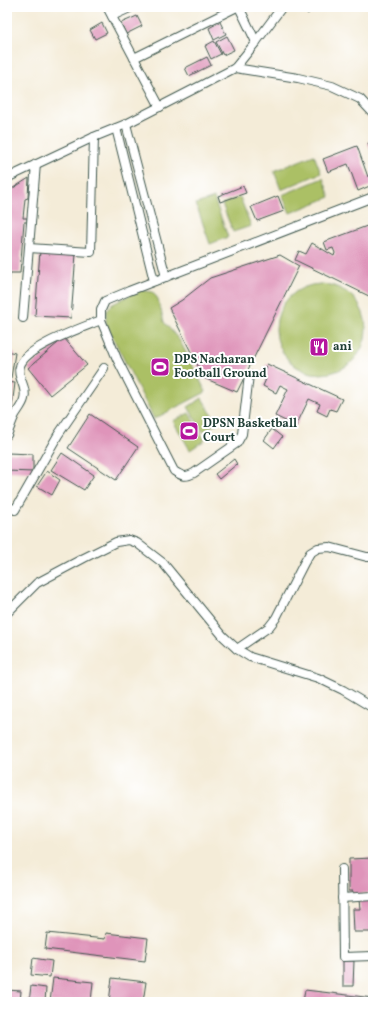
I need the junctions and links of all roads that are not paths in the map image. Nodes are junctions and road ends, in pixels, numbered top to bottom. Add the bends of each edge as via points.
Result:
1 (107, 7) edge
2 (132, 7) edge
3 (238, 7) edge
4 (279, 8) edge
5 (112, 16) junction
6 (256, 42) junction
7 (134, 58) junction
8 (235, 68) junction
9 (160, 107) junction
10 (373, 113) edge
11 (126, 124) junction
12 (116, 128) junction
13 (94, 137) junction
14 (36, 164) junction
15 (7, 178) edge
16 (373, 197) edge
17 (29, 248) junction
18 (166, 277) junction
19 (154, 281) junction
20 (23, 318) dead end
21 (101, 320) junction
22 (104, 368) dead end
23 (249, 375) dead end
24 (7, 435) edge
25 (7, 506) edge
26 (373, 558) edge
27 (7, 612) edge
28 (237, 649) junction
29 (373, 708) edge
30 (342, 870) dead end
31 (373, 896) edge
32 (342, 898) junction
33 (373, 956) edge

1 - 5 street
2 - 5 street
3 - 6 street
3 - 7 street
4 - 6 street
5 - 7 street
6 - 8 street
7 - 9 street
8 - 9 street
8 - 10 street via 332,86 360,99
9 - 11 street
11 - 12 street
11 - 18 street
12 - 13 street
12 - 19 street
13 - 14 street
13 - 17 street via 91,252
14 - 15 street
14 - 17 street
16 - 18 street
17 - 20 street
18 - 19 street
19 - 21 street via 106,301 101,310
21 - 23 street via 117,359 174,471 182,476 194,473 241,438
21 - 24 street via 42,345 20,364 18,373 24,385 25,398
22 - 25 street via 58,435 14,510
26 - 28 street via 329,547 318,548 310,553 276,618 269,627
27 - 28 street via 37,584 116,542 129,540 163,563 223,636
28 - 29 street via 250,657 318,678
30 - 32 street
31 - 32 street
32 - 33 street via 343,956

